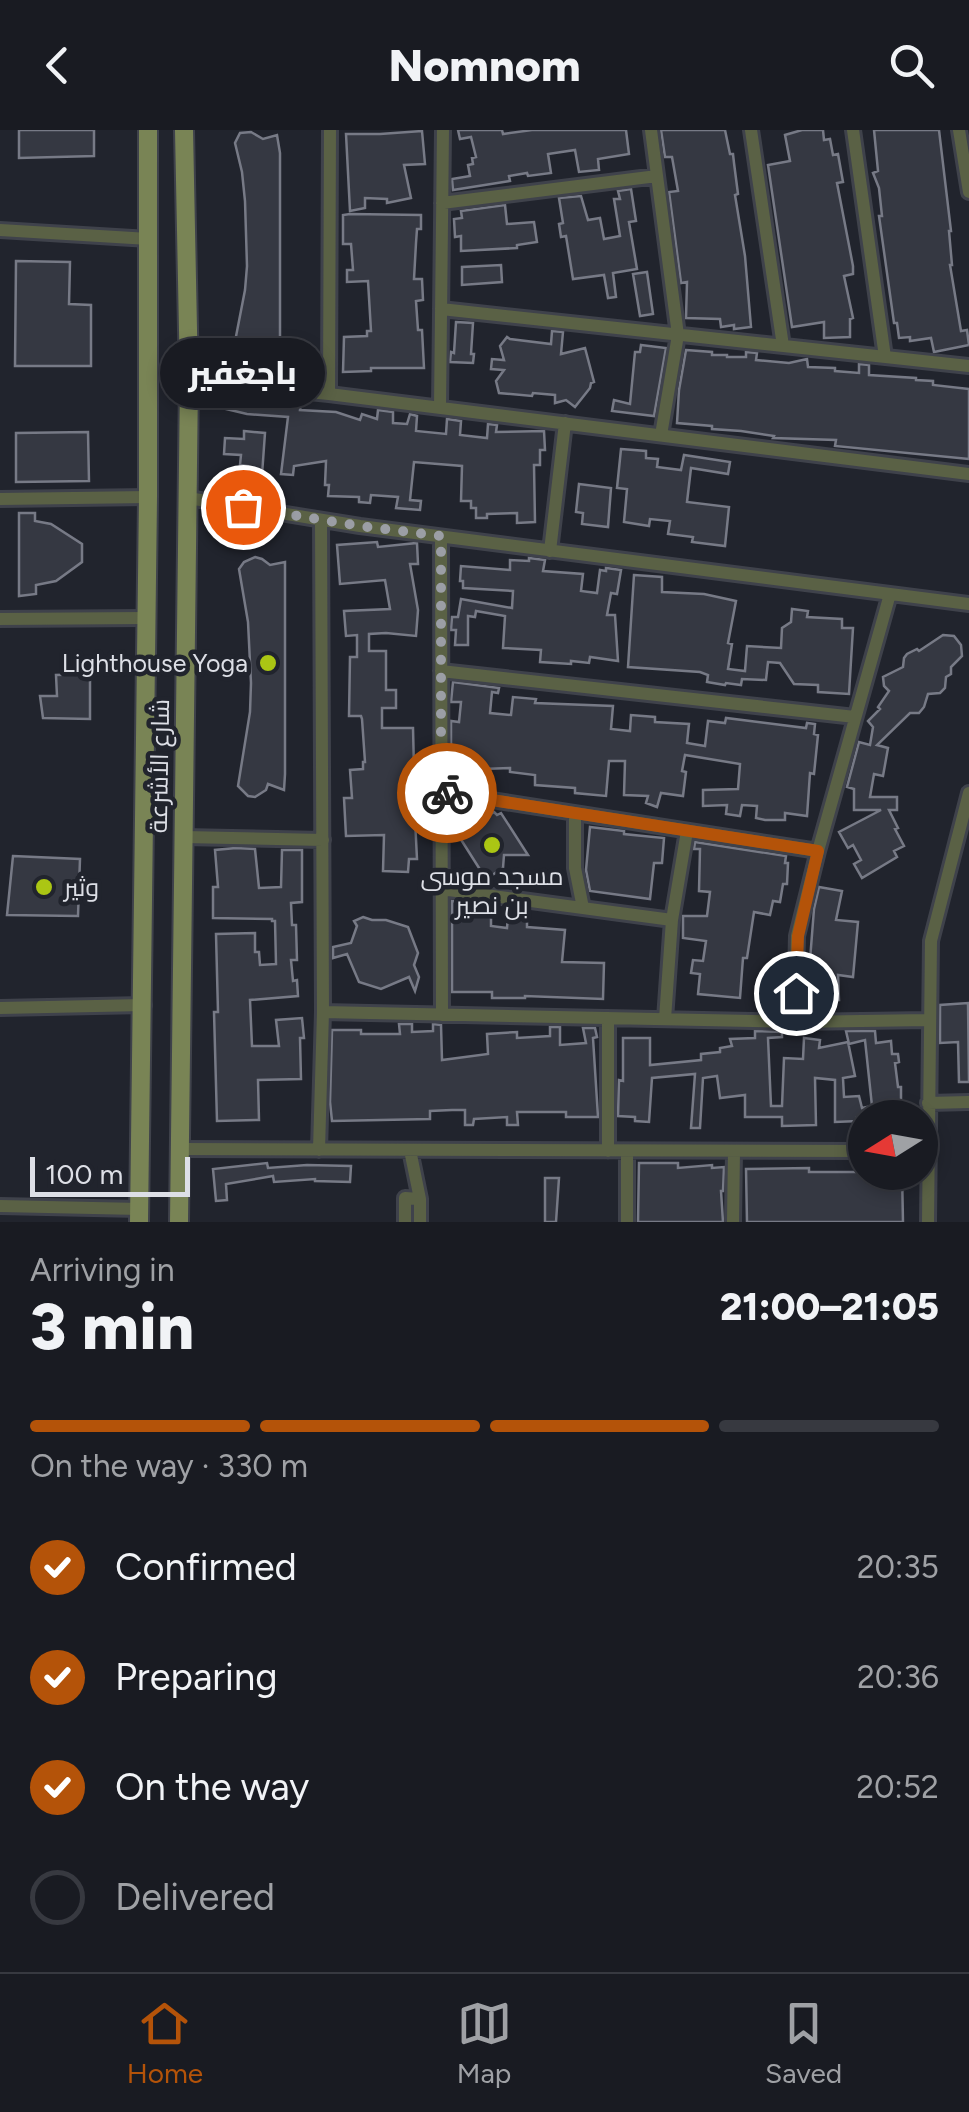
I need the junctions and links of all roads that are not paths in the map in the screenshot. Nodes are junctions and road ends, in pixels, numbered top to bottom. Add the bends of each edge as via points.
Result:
1 (148, 130) edge
2 (184, 130) edge
3 (330, 130) edge
4 (442, 130) edge
5 (651, 130) edge
6 (751, 130) edge
7 (852, 130) edge
8 (959, 130) edge
9 (967, 156) edge
10 (657, 176) junction
11 (969, 192) edge
12 (442, 203) junction
13 (0, 230) edge
14 (149, 238) junction
15 (441, 309) junction
16 (678, 334) junction
17 (783, 346) junction
18 (885, 357) junction
19 (969, 366) edge
20 (189, 380) junction
21 (329, 394) junction
22 (440, 408) junction
23 (565, 424) junction
24 (661, 435) junction
25 (969, 474) edge
26 (148, 497) junction
27 (188, 498) junction
28 (0, 499) edge
29 (321, 520) junction
30 (441, 536) junction
31 (550, 550) junction
32 (890, 594) junction
33 (969, 604) edge
34 (145, 618) junction
35 (0, 619) edge
36 (441, 672) junction
37 (855, 717) junction
38 (441, 792) junction
39 (969, 793) edge
40 (575, 813) junction
41 (687, 830) junction
42 (184, 838) junction
43 (322, 840) junction
44 (818, 851) junction
45 (441, 889) junction
46 (583, 908) junction
47 (672, 920) junction
48 (144, 1006) junction
49 (0, 1008) edge
50 (323, 1012) junction
51 (442, 1015) junction
52 (608, 1018) junction
53 (665, 1019) junction
54 (928, 1020) junction
55 (795, 1022) junction
56 (928, 1100) edge
57 (938, 1102) edge
58 (969, 1102) edge
59 (180, 1149) junction
60 (319, 1150) junction
61 (410, 1150) junction
62 (608, 1150) junction
63 (627, 1151) junction
64 (734, 1151) junction
65 (848, 1152) edge
66 (926, 1190) edge
67 (420, 1199) junction
68 (0, 1206) edge
69 (140, 1215) edge
70 (179, 1222) edge
71 (405, 1222) edge
72 (420, 1222) edge
73 (626, 1222) edge
74 (733, 1222) edge
75 (928, 1222) edge

1 - 14 street, شارع الأشرعة
2 - 20 street, شارع الأشرعة
3 - 21 street
4 - 12 street
5 - 10 street
6 - 17 street
7 - 18 street
8 - 9 street
9 - 11 street
10 - 12 street
10 - 16 street
12 - 15 street
13 - 14 street
14 - 26 street, شارع الأشرعة
15 - 16 street
15 - 22 street
16 - 17 street
16 - 24 street
17 - 18 street
18 - 19 street
20 - 21 street
20 - 27 street, شارع الأشرعة
21 - 22 street
22 - 23 street
23 - 24 street
23 - 31 street
24 - 25 street
26 - 28 street
26 - 34 street, شارع الأشرعة
27 - 29 street
27 - 42 street, شارع الأشرعة
29 - 30 street
29 - 43 street
30 - 31 street
30 - 36 street
31 - 32 street
32 - 33 street
32 - 37 street
34 - 35 street
34 - 48 street, شارع الأشرعة
36 - 37 street
36 - 38 street
37 - 44 street
38 - 40 street
38 - 45 street
39 - 54 street via 930,941
40 - 41 street
40 - 46 street
41 - 44 street
41 - 47 street
42 - 43 street
42 - 59 street, شارع الأشرعة
43 - 50 street
44 - 55 street via 798,936
45 - 46 street
45 - 51 street
46 - 47 street
47 - 53 street
48 - 49 street
48 - 69 street, شارع الأشرعة
50 - 51 street
50 - 60 street
51 - 52 street
52 - 53 street
52 - 62 street
53 - 55 street
54 - 55 street
54 - 56 street
57 - 58 street
59 - 60 street
59 - 70 street, شارع الأشرعة
60 - 61 street
61 - 62 street
61 - 67 street
62 - 63 street
63 - 64 street
63 - 73 street
64 - 65 street
64 - 74 street
66 - 75 street
67 - 71 street via 405,1198
67 - 72 street
68 - 69 street

